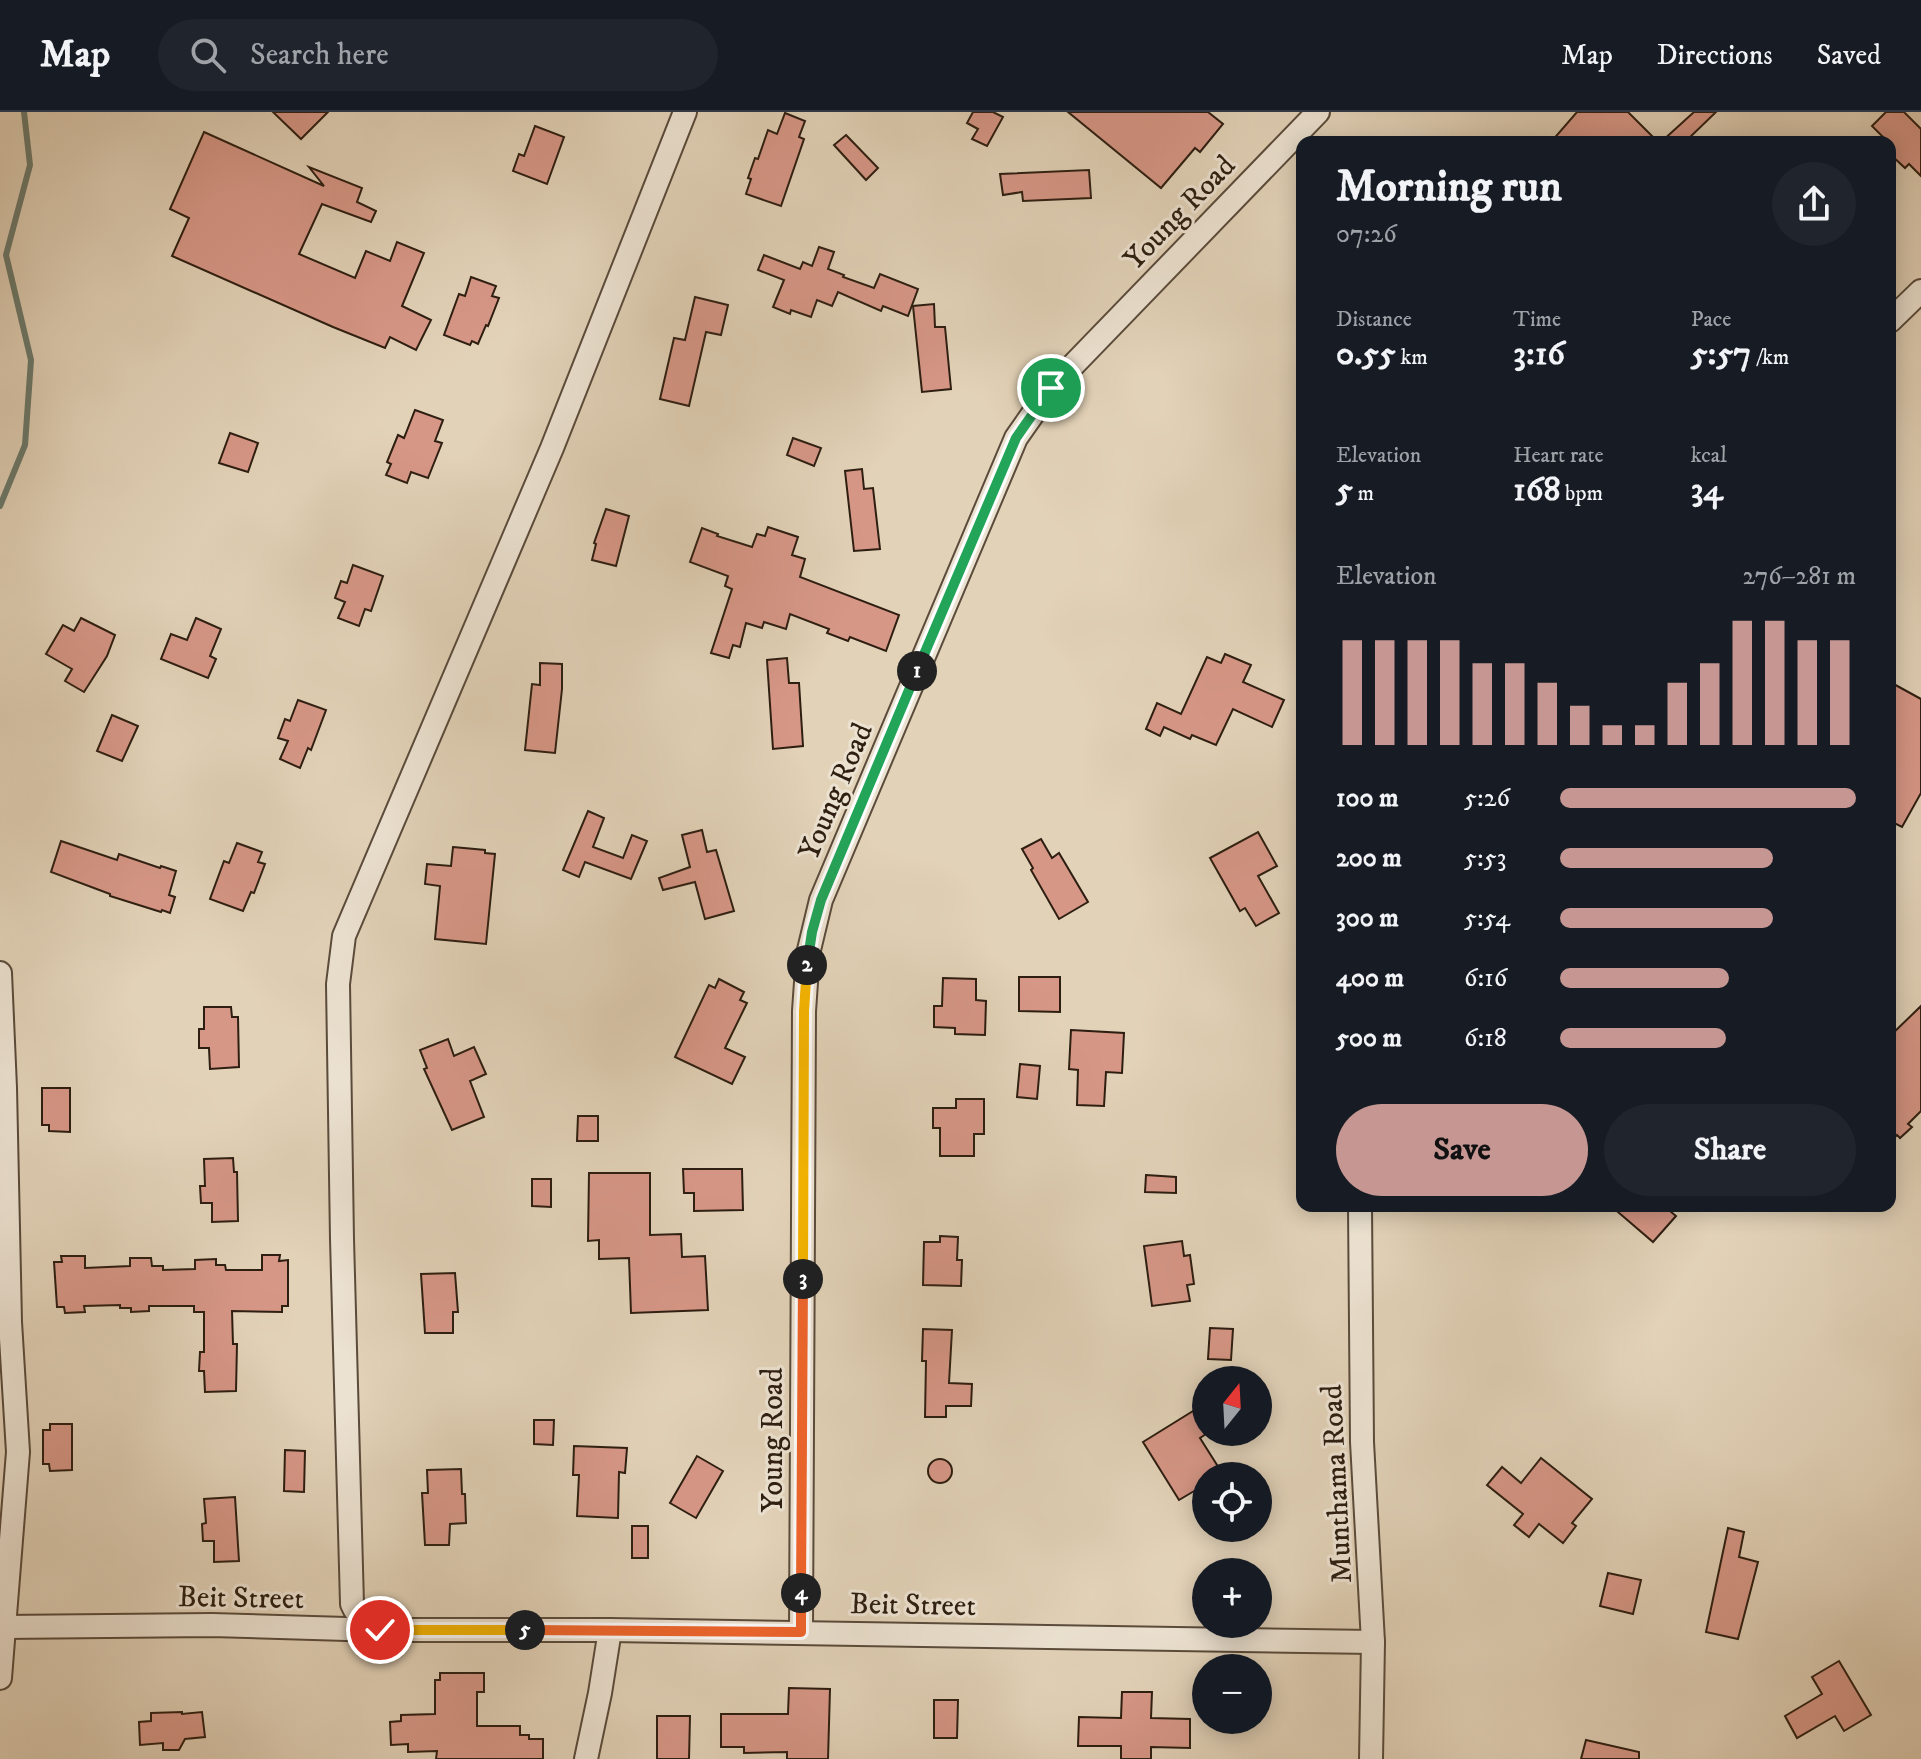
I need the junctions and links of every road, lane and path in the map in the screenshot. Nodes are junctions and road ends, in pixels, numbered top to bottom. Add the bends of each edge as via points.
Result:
1 (685, 112) edge
2 (1314, 116) edge
3 (1317, 136) edge
4 (1921, 291) edge
5 (1896, 315) edge
6 (0, 973) edge
7 (1360, 1212) edge
8 (3, 1627) junction
9 (380, 1630) junction
10 (610, 1630) junction
11 (801, 1632) junction
12 (1373, 1642) junction
13 (0, 1678) edge
14 (586, 1759) edge
15 (1371, 1759) edge

1 - 9 street via 552,448 344,936 338,984 352,1604 366,1624
2 - 3 street
2 - 11 street, Young Road via 1051,388 1016,438 821,900 808,954 804,1011
4 - 5 street
6 - 8 street via 18,1452
7 - 12 street, Munthama Road via 1362,1442
8 - 9 street, Beit Street
8 - 13 street
9 - 10 street, Beit Street
10 - 11 street, Beit Street
10 - 14 street
11 - 12 street, Beit Street
12 - 15 street, Munthama Road

